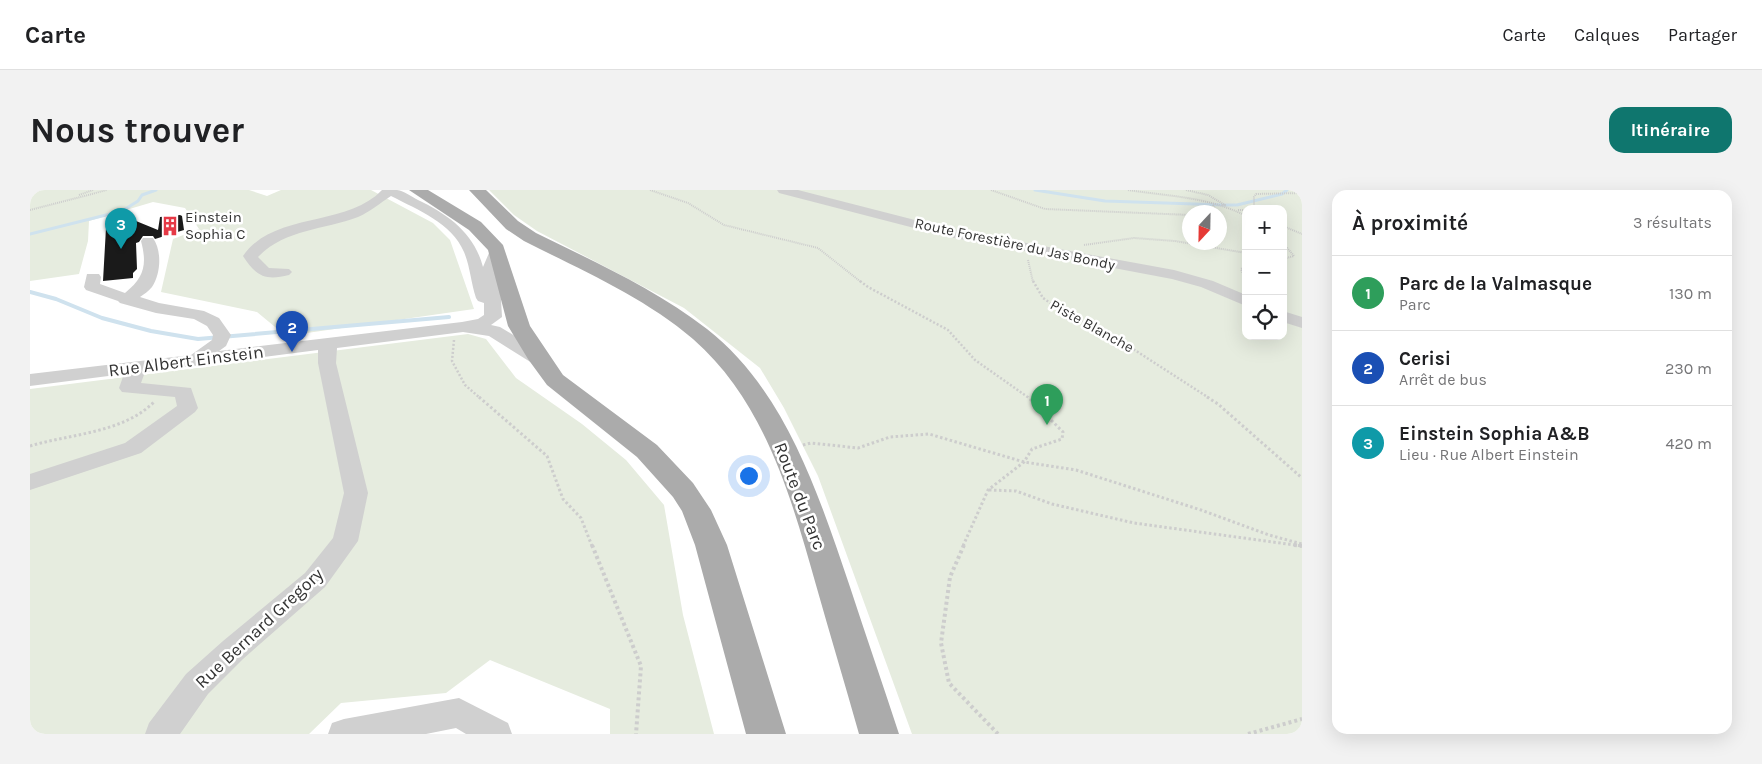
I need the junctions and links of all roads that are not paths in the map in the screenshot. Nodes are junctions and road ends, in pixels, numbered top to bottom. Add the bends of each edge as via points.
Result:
1 (417, 190) edge
2 (783, 190) edge
3 (389, 191) edge
4 (480, 192) edge
5 (148, 241) dead end
6 (497, 249) junction
7 (284, 272) dead end
8 (93, 276) dead end
9 (1242, 299) edge
10 (126, 300) junction
11 (1287, 317) edge
12 (1302, 323) edge
13 (458, 328) junction
14 (328, 343) junction
15 (225, 344) junction
16 (540, 360) junction
17 (137, 366) junction
18 (30, 380) edge
19 (30, 482) edge
20 (161, 734) edge
21 (344, 734) edge
22 (496, 734) edge
23 (766, 734) edge
24 (879, 734) edge

1 - 6 main road via 475,226
2 - 9 street, Route Forestière du Jas Bondy via 949,233 1174,274
3 - 7 street via 366,209 278,235 250,256 266,274
3 - 13 street via 445,220 464,238 472,254 486,313 480,320
4 - 24 main road, Route du Parc via 512,225 530,237 660,304 701,335 751,390 786,450 815,529
5 - 10 street via 153,258 145,285
6 - 13 street via 491,264 493,317
6 - 16 main road via 519,326
8 - 10 street via 92,287
10 - 15 street via 198,315 214,322
11 - 12 street
13 - 14 street, Rue Albert Einstein
13 - 16 street via 494,331
14 - 15 street, Rue Albert Einstein
14 - 20 street, Rue Bernard Gregory via 327,363 356,493 345,541 315,580 197,684
15 - 17 street, Rue Albert Einstein via 198,358
16 - 23 main road via 556,380 648,451 683,490 696,510 711,545
17 - 18 street, Rue Albert Einstein
17 - 19 street via 129,388 184,392 188,408 133,448
21 - 22 street via 459,713

